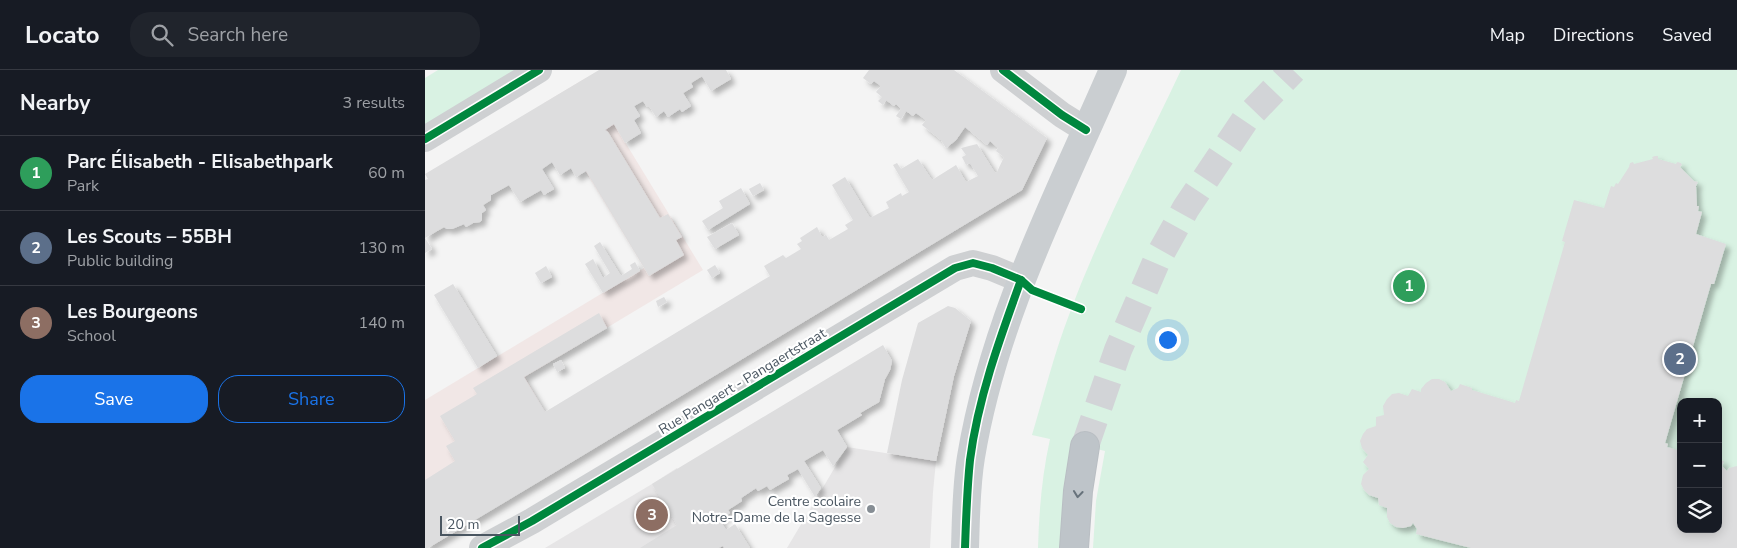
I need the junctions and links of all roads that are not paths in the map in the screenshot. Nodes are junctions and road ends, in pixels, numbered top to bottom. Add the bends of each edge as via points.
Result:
1 (539, 70) edge
2 (1003, 70) edge
3 (1111, 71) edge
4 (1086, 130) junction
5 (425, 139) edge
6 (1021, 280) junction
7 (1085, 446) tunnel mouth
8 (482, 548) edge
9 (965, 548) edge
10 (1074, 548) edge

1 - 5 street
2 - 4 street
3 - 4 main road
4 - 6 main road
6 - 8 street, Rue Pangaert - Pangaertstraat via 973,263 955,268 541,516
6 - 9 main road via 981,406 970,459
7 -> 10 highway

